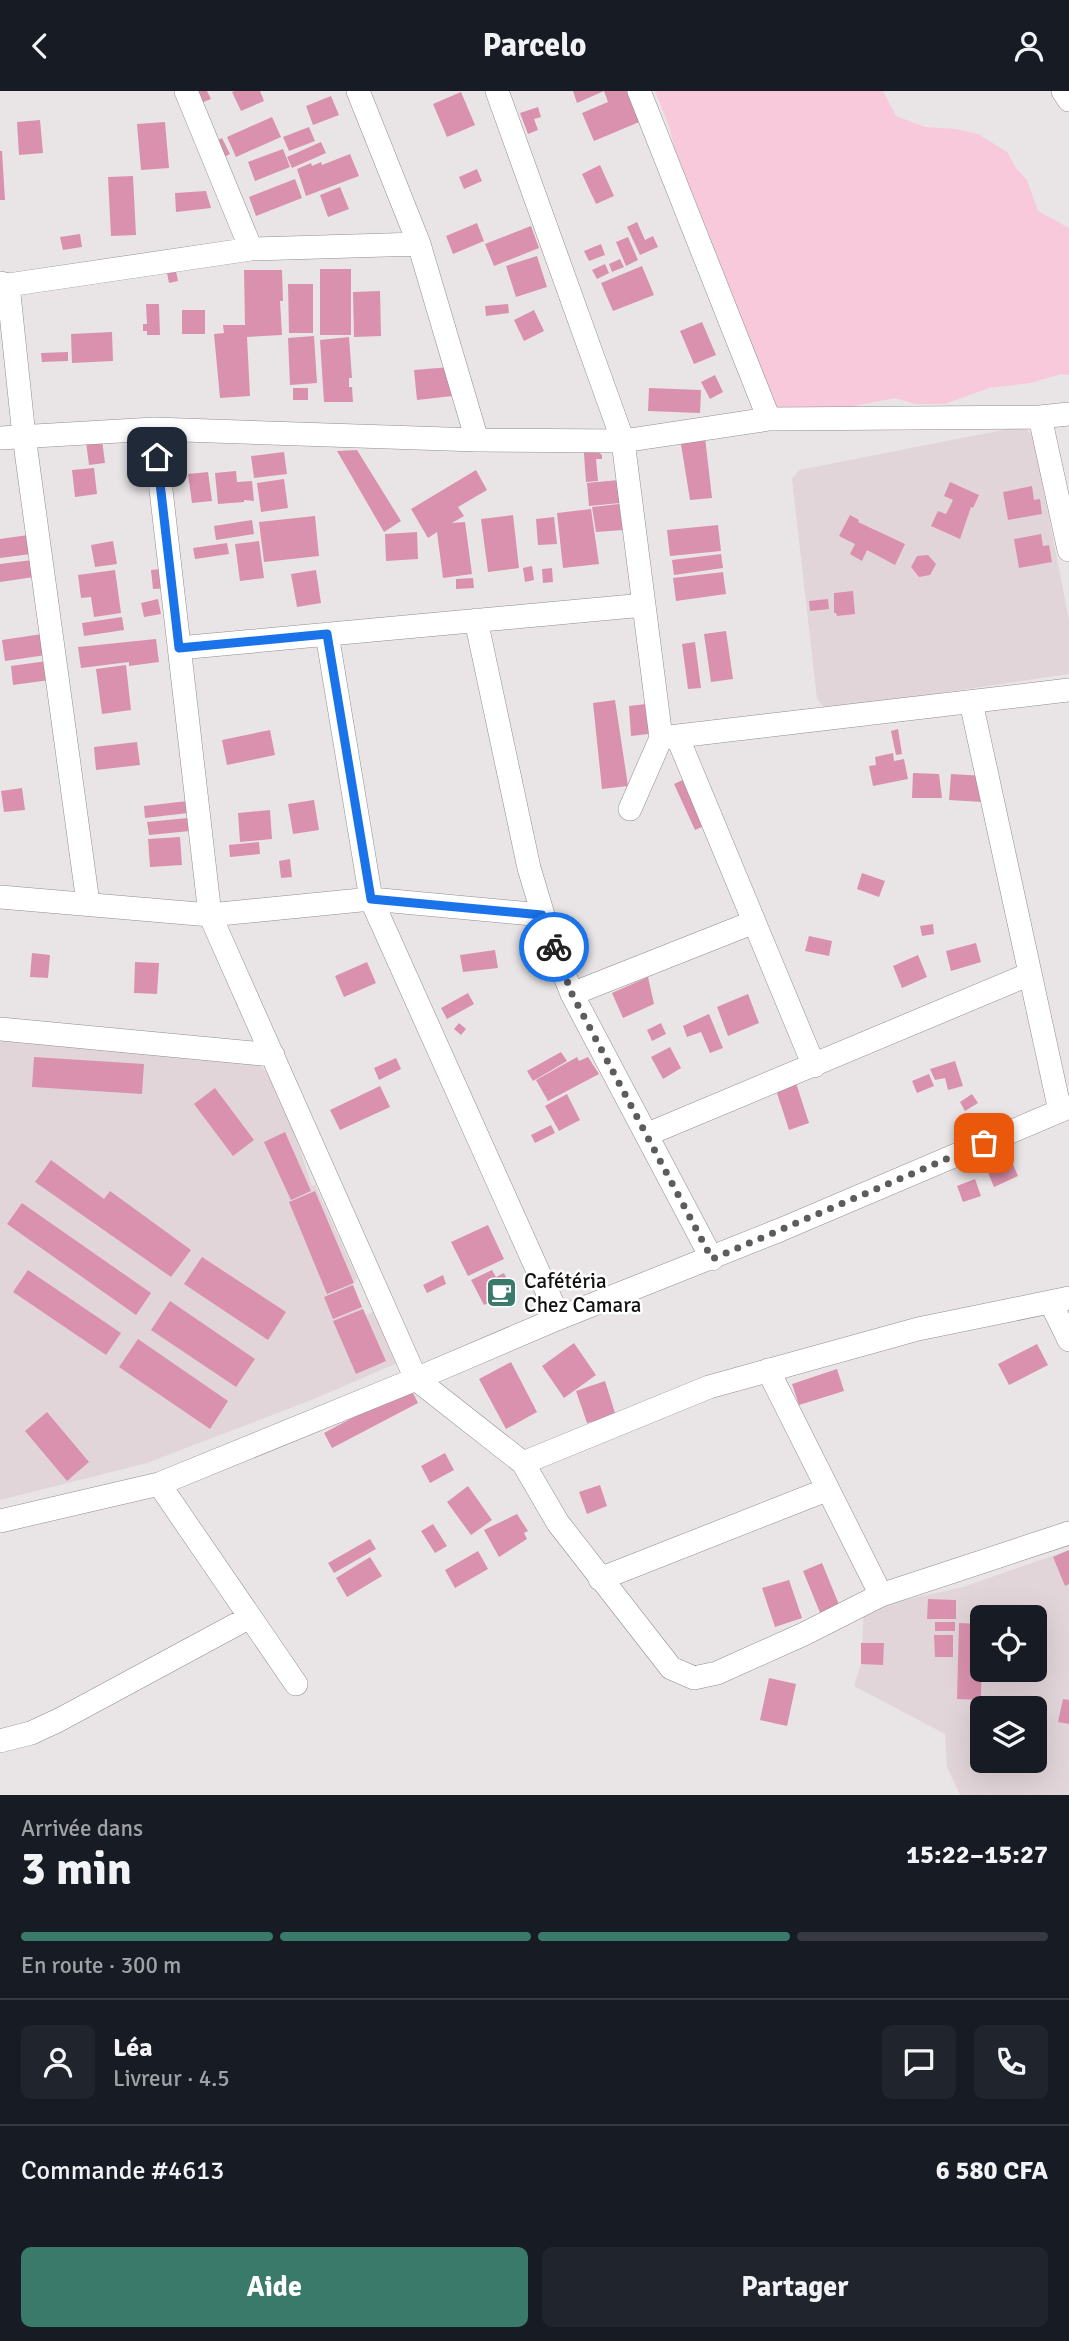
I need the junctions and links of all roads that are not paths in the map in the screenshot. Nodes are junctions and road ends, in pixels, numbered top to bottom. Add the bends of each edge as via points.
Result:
1 (187, 91) edge
2 (358, 91) edge
3 (497, 91) edge
4 (639, 91) edge
5 (1063, 91) edge
6 (1069, 100) edge
7 (419, 243) junction
8 (251, 249) junction
9 (4, 284) edge
10 (1069, 414) edge
11 (1040, 417) junction
12 (769, 419) junction
13 (154, 429) junction
14 (24, 436) junction
15 (0, 438) edge
16 (477, 440) junction
17 (623, 441) junction
18 (1069, 550) edge
19 (643, 605) junction
20 (476, 621) junction
21 (327, 634) junction
22 (179, 648) junction
23 (1069, 690) edge
24 (971, 702) junction
25 (668, 737) junction
26 (630, 809) dead end
27 (0, 897) edge
28 (371, 899) junction
29 (88, 904) junction
30 (210, 915) junction
31 (542, 915) junction
32 (754, 922) junction
33 (1030, 974) junction
34 (572, 994) junction
35 (0, 1029) edge
36 (273, 1055) junction
37 (814, 1066) junction
38 (1065, 1109) edge
39 (648, 1134) junction
40 (712, 1259) junction
41 (1060, 1301) edge
42 (559, 1318) junction
43 (1069, 1340) edge
44 (768, 1370) junction
45 (416, 1379) junction
46 (523, 1463) junction
47 (159, 1483) junction
48 (826, 1490) junction
49 (0, 1521) edge
50 (1069, 1533) edge
51 (600, 1579) junction
52 (881, 1595) junction
53 (250, 1617) junction
54 (296, 1684) dead end
55 (0, 1741) edge

1 - 8 street
2 - 7 street
3 - 17 street
4 - 12 street
5 - 6 street
7 - 8 street
7 - 16 street
8 - 9 street
9 - 14 street
10 - 11 street
11 - 12 street
11 - 18 street
12 - 17 street
13 - 14 street
13 - 16 street
13 - 22 street
14 - 15 street
14 - 29 street
16 - 17 street
17 - 19 street
19 - 20 street
19 - 25 street
20 - 21 street
20 - 31 street
21 - 22 street
21 - 28 street
22 - 30 street
23 - 24 street
24 - 25 street
24 - 33 street
25 - 26 street
25 - 32 street
27 - 29 street
28 - 30 street
28 - 31 street
28 - 42 street
29 - 30 street
30 - 36 street
31 - 34 street
32 - 34 street
32 - 37 street
33 - 37 street
33 - 38 street
34 - 39 street
35 - 36 street
36 - 45 street
37 - 39 street
38 - 40 street
39 - 40 street
40 - 42 street
41 - 43 street
41 - 44 street via 918,1329
42 - 45 street
44 - 46 street via 709,1387
44 - 48 street
45 - 46 street
45 - 47 street
46 - 51 street via 558,1523
47 - 49 street
47 - 53 street
48 - 51 street
48 - 52 street
50 - 52 street
51 - 52 street via 671,1668 694,1678 717,1673
53 - 54 street
53 - 55 street via 59,1720

